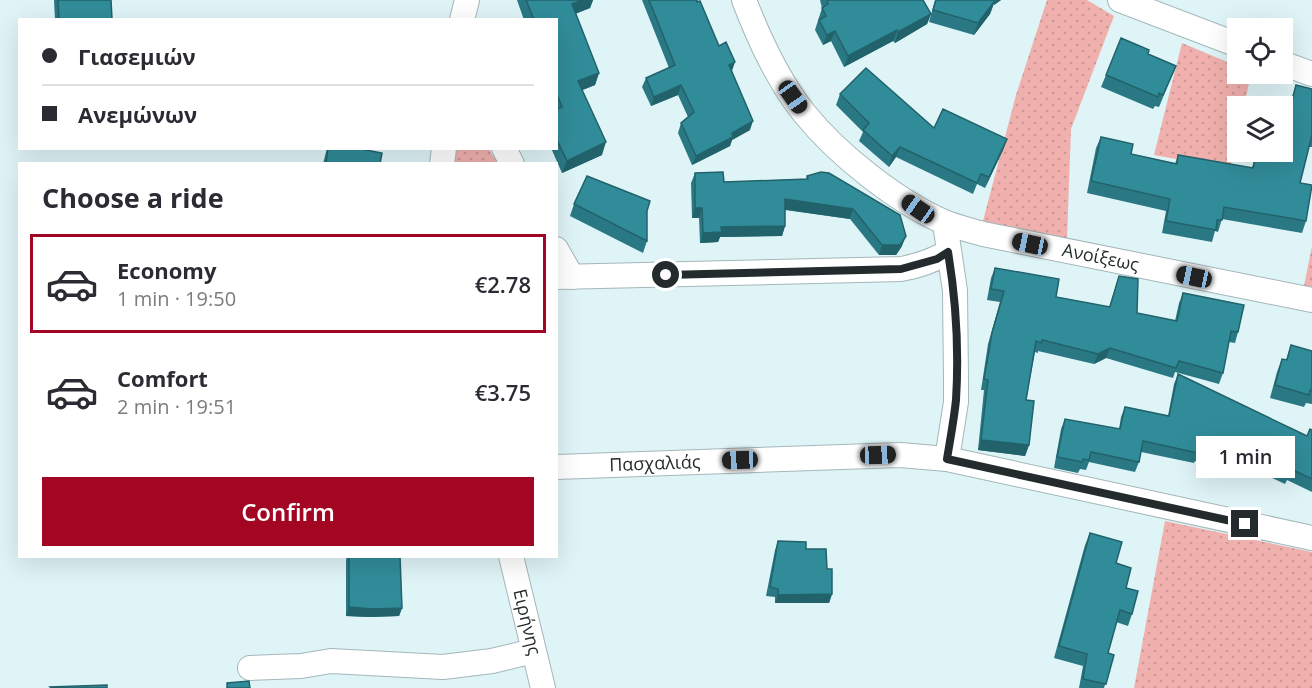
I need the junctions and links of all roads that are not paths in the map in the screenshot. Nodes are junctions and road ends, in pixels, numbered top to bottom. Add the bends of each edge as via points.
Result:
1 (467, 0) edge
2 (1120, 0) edge
3 (746, 1) edge
4 (462, 18) edge
5 (1227, 41) edge
6 (1293, 67) edge
7 (1312, 74) edge
8 (945, 223) junction
9 (948, 252) junction
10 (558, 256) edge
11 (564, 277) edge
12 (1312, 300) edge
13 (947, 459) junction
14 (558, 467) edge
15 (1312, 538) edge
16 (511, 558) edge
17 (533, 651) junction
18 (250, 668) dead end
19 (543, 688) edge

1 - 4 street
2 - 5 street
3 - 8 street, Ανοίξεως via 783,83 823,135 882,184
6 - 7 street
8 - 9 street
8 - 12 street, Ανοίξεως
9 - 11 street via 901,269
9 - 13 street via 955,291 956,402
10 - 11 street
13 - 14 street, Πασχαλιάς via 900,454
13 - 15 street, Πασχαλιάς
16 - 17 street, Ειρήνης
17 - 18 street via 443,667 331,661
17 - 19 street, Ειρήνης

